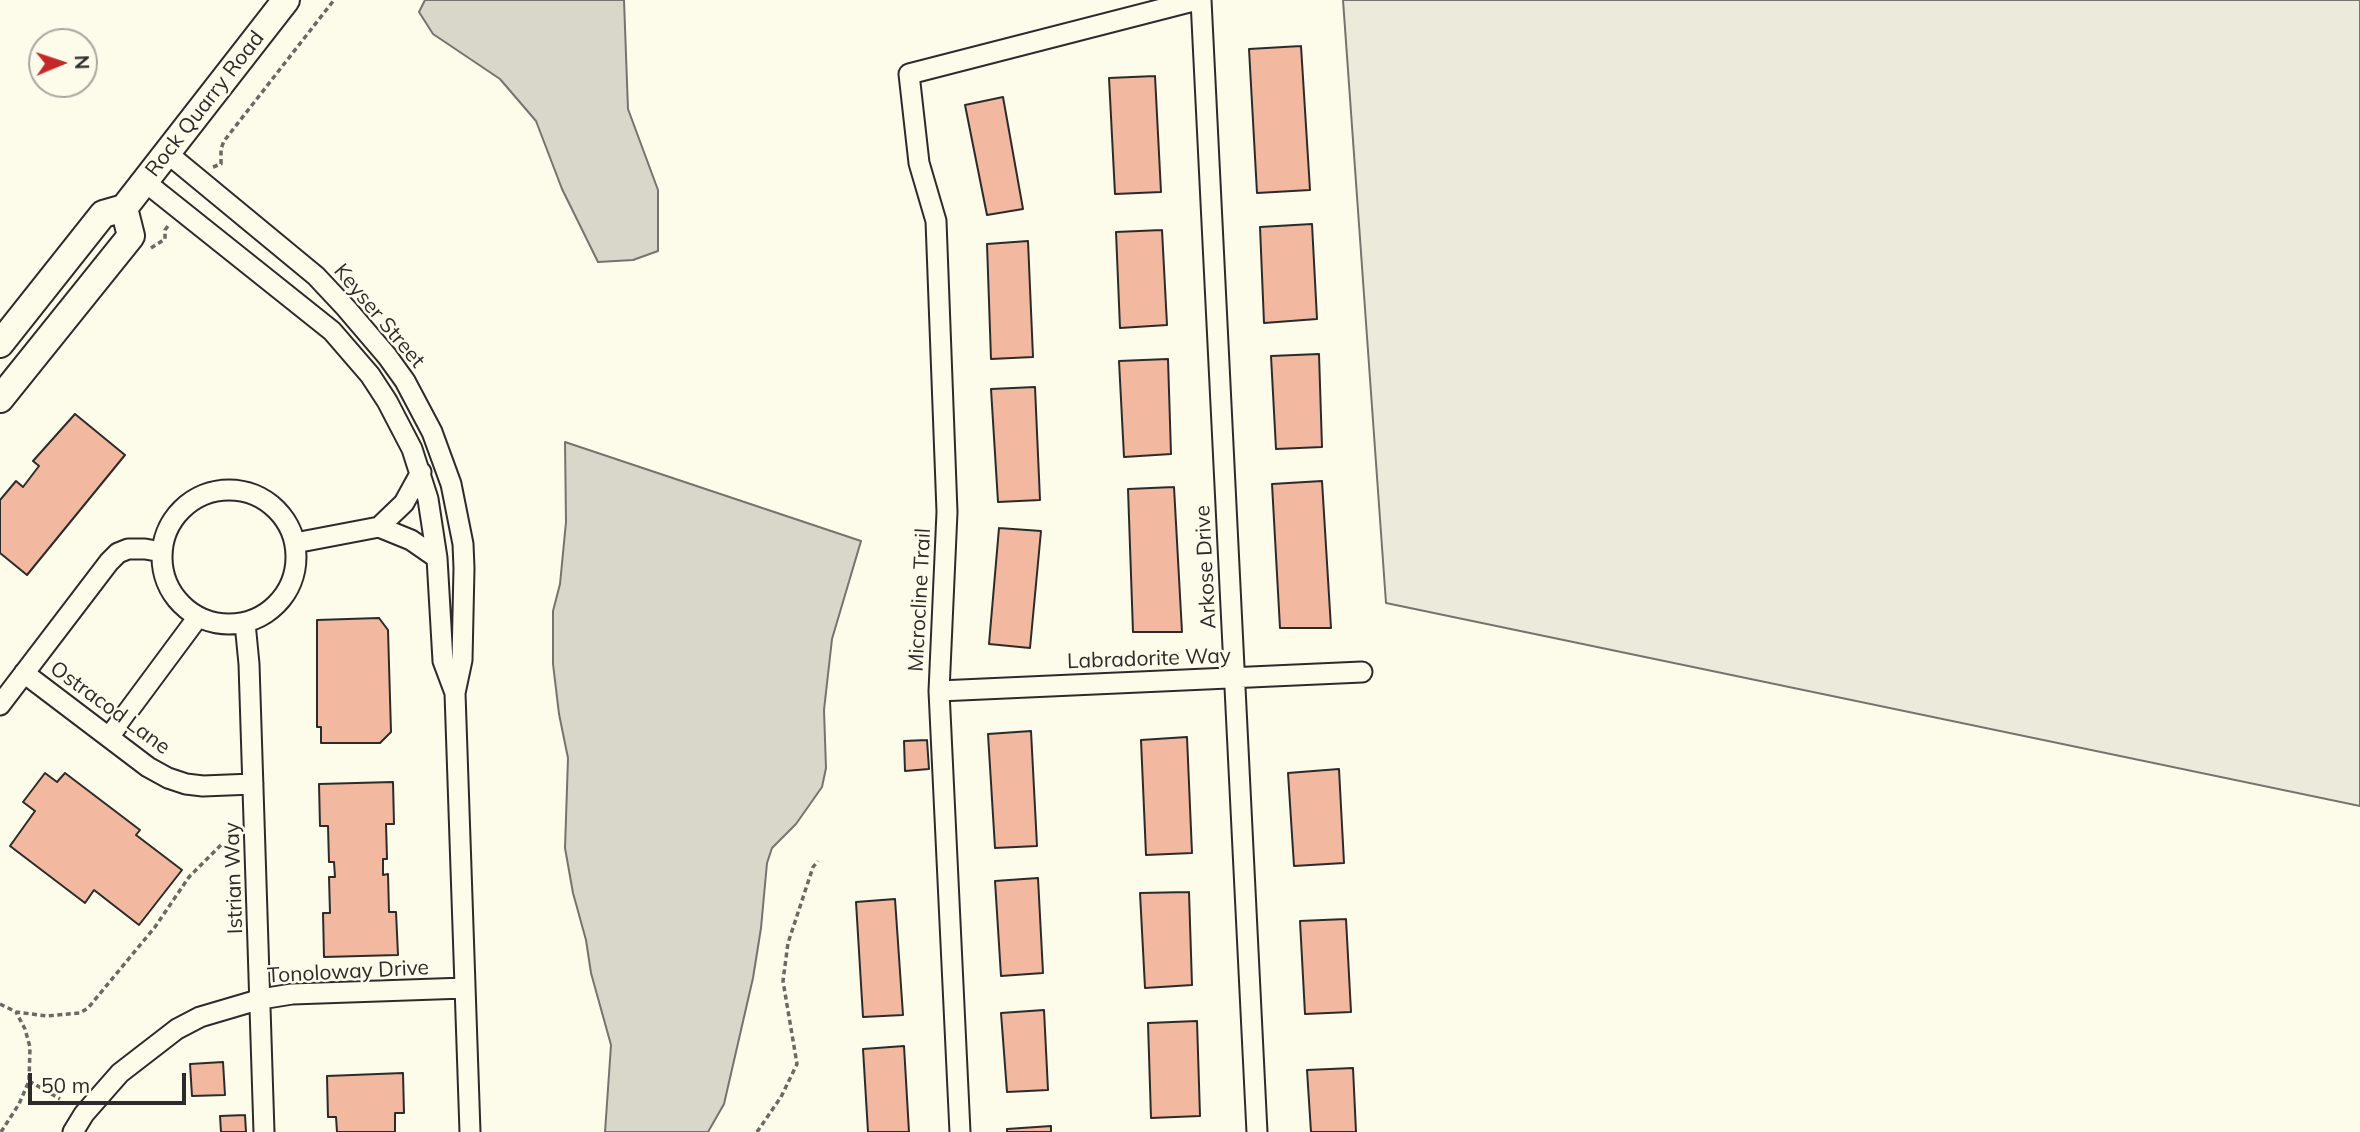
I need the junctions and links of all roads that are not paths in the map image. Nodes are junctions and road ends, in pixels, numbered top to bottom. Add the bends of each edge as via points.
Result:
1 (286, 0) edge
2 (1199, 0) edge
3 (167, 153) junction
4 (144, 181) junction
5 (124, 208) junction
6 (0, 344) edge
7 (0, 399) edge
8 (421, 472) junction
9 (379, 527) junction
10 (295, 542) junction
11 (162, 552) junction
12 (437, 558) junction
13 (198, 617) junction
14 (245, 623) junction
15 (1362, 672) dead end
16 (24, 673) junction
17 (1235, 678) junction
18 (939, 691) junction
19 (454, 692) junction
20 (0, 705) edge
21 (109, 737) junction
22 (253, 784) junction
23 (465, 988) junction
24 (261, 999) junction
25 (73, 1132) edge
26 (264, 1132) edge
27 (470, 1132) edge
28 (960, 1132) edge
29 (1257, 1132) edge

1 - 3 main road, Rock Quarry Road
2 - 17 street, Arkose Drive
2 - 18 street, Microcline Trail via 909,74 919,163 936,221 947,512
3 - 4 main road, Rock Quarry Road
3 - 19 street, Keyser Street via 316,276 387,356 420,407 451,484 463,544 463,660
4 - 5 main road, Rock Quarry Road
4 - 8 street, Keyser Street via 332,331 387,401
5 - 6 main road, Rock Quarry Road via 103,214
5 - 7 main road via 131,236
8 - 9 street via 404,503
8 - 12 street, Keyser Street
9 - 10 street
9 - 12 street via 411,540
10 - 11 street via 289,524 270,503 244,491 225,489 189,502 166,533
10 - 14 street via 297,560 286,593 275,606
11 - 13 street via 167,583
11 - 16 street via 128,549 118,553
12 - 19 street, Keyser Street via 443,661
13 - 14 street
13 - 21 street
14 - 22 street, Istrian Way
15 - 17 street, Labradorite Way
16 - 20 street
16 - 21 street, Ostracod Lane
17 - 18 street, Labradorite Way
17 - 29 street, Arkose Drive
18 - 28 street, Microcline Trail
19 - 23 street, Keyser Street
21 - 22 street, Ostracod Lane via 148,766 186,785
22 - 24 street, Istrian Way
23 - 24 street, Tonoloway Drive
23 - 27 street, Keyser Street
24 - 25 street, Tonoloway Drive via 200,1017 177,1029 111,1082
24 - 26 street, Istrian Way

